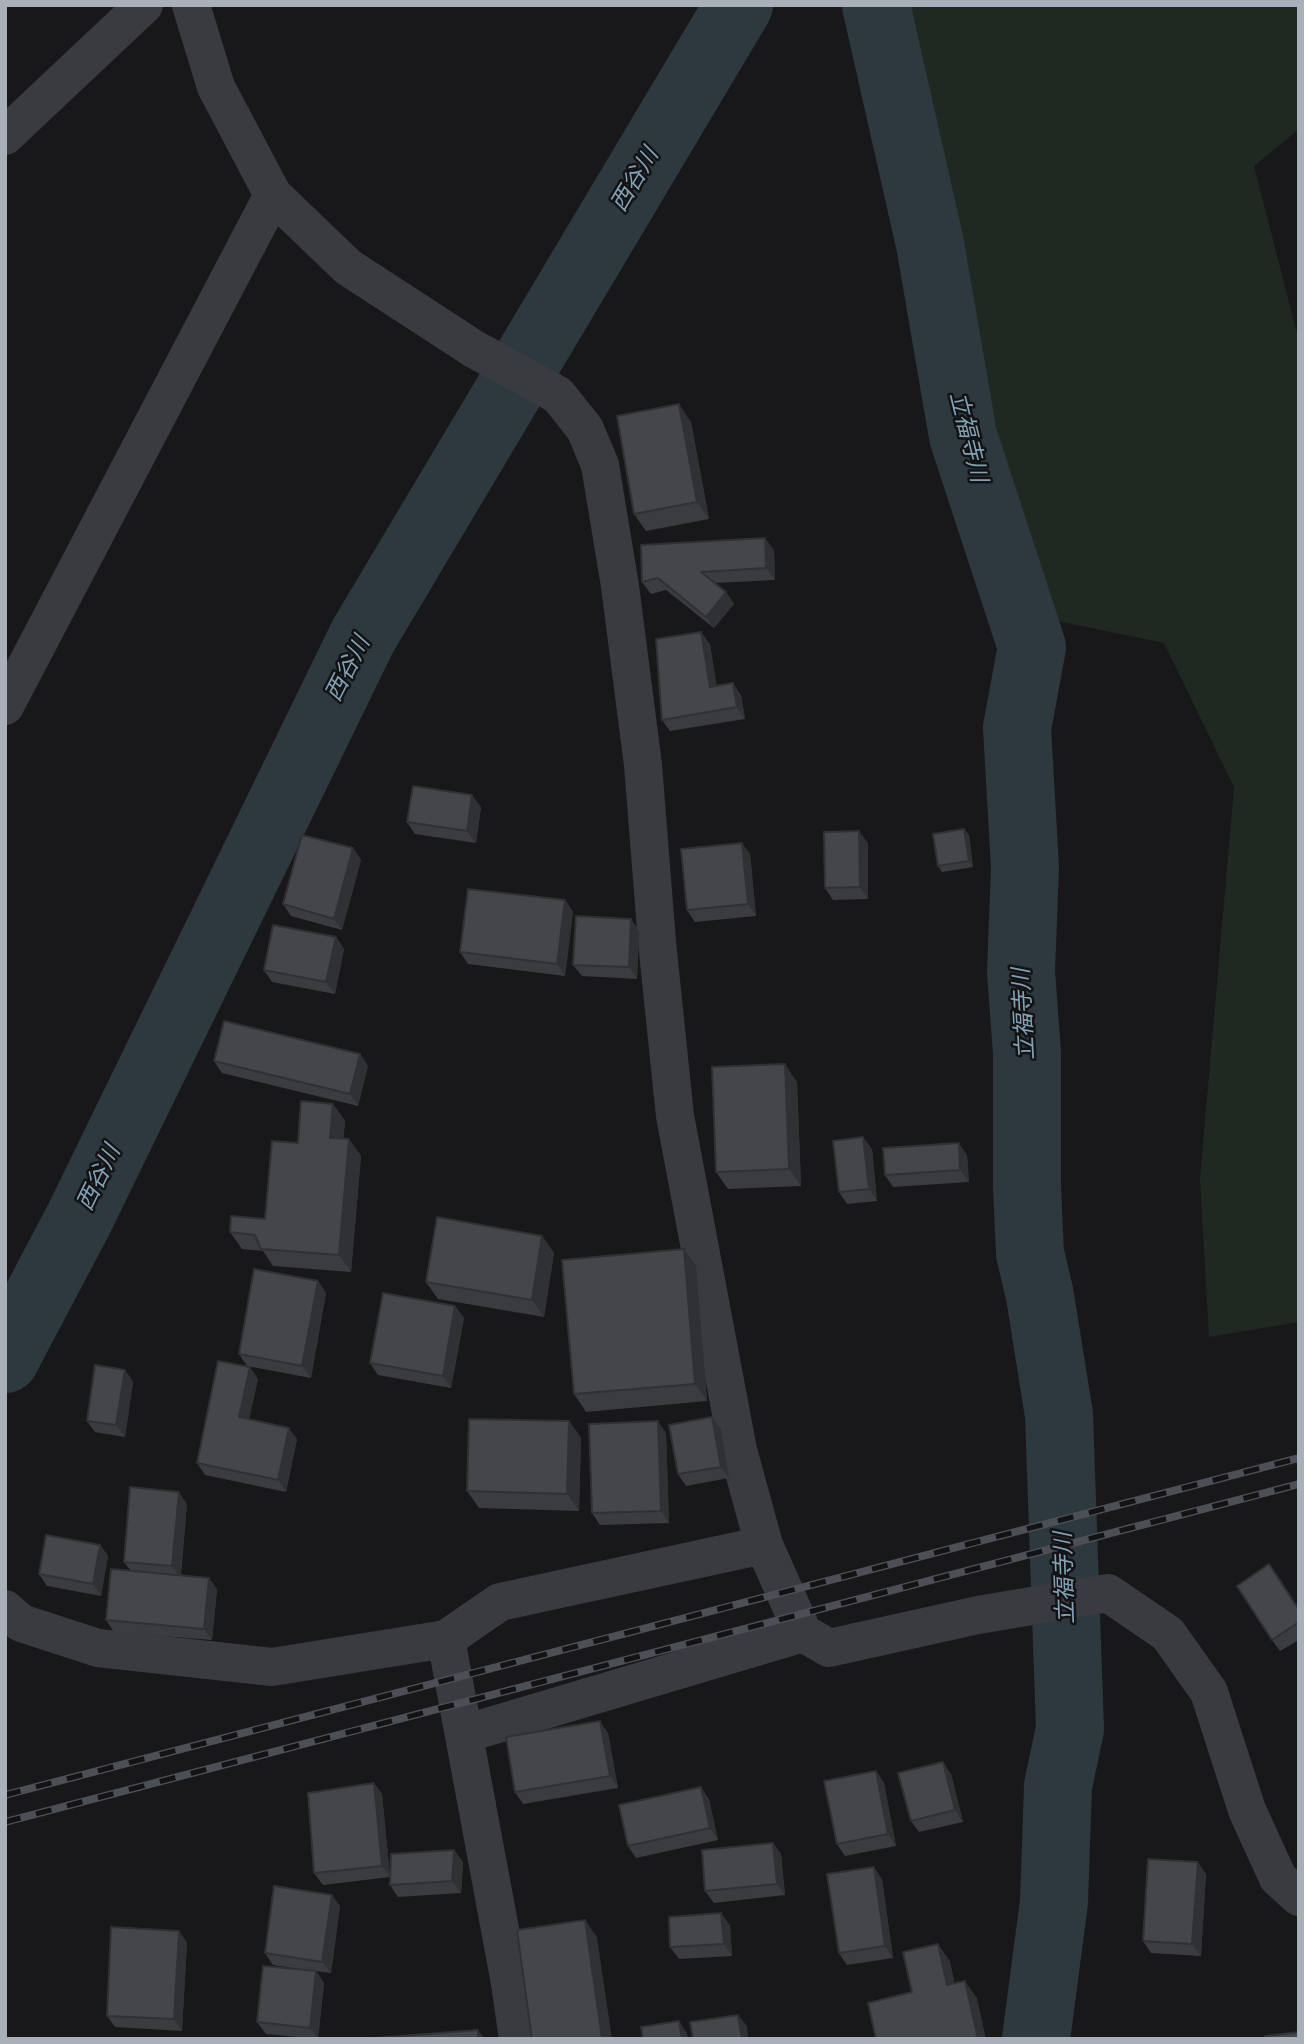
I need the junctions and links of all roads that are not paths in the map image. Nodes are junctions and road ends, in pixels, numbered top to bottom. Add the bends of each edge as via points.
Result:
1 (144, 5) edge
2 (191, 5) edge
3 (8, 129) edge
4 (274, 195) junction
5 (5, 706) edge
6 (764, 1545) junction
7 (5, 1609) edge
8 (803, 1633) junction
9 (446, 1639) junction
10 (464, 1734) junction
11 (1299, 1897) edge
12 (518, 2039) edge

1 - 3 street
2 - 4 street via 216,87
4 - 5 street
4 - 6 street via 348,267 474,349 558,395 584,429 600,465 643,765 675,1116 729,1405
6 - 8 street
6 - 9 street via 500,1602
7 - 9 street via 20,1623 98,1648 272,1667
8 - 10 street
8 - 11 street via 829,1648 978,1615 1108,1593 1168,1634 1209,1692 1247,1810 1278,1878
9 - 10 street
10 - 12 street

